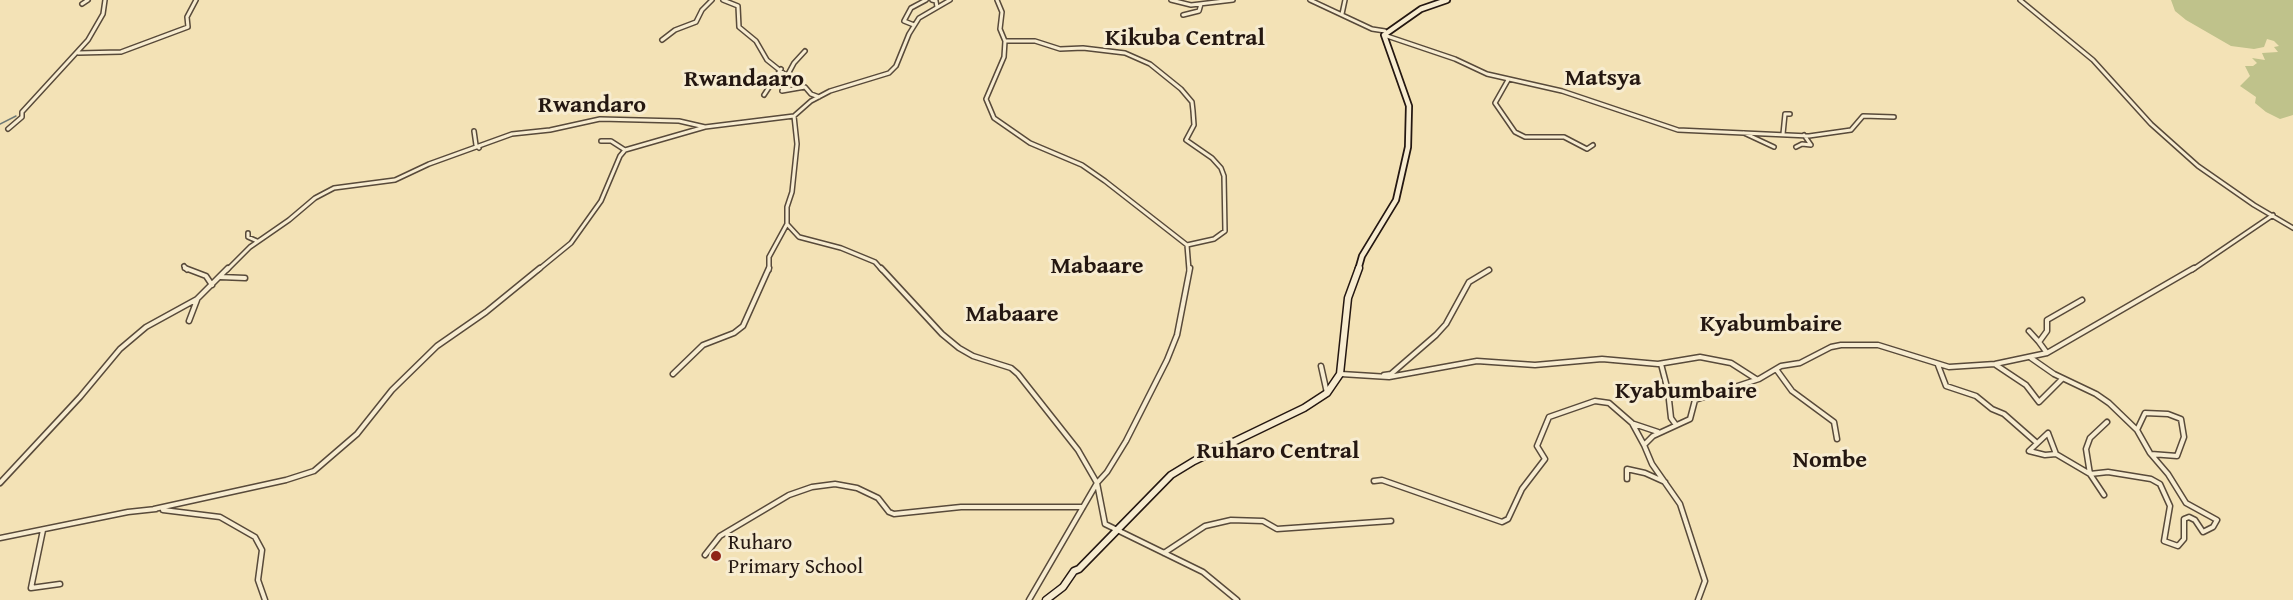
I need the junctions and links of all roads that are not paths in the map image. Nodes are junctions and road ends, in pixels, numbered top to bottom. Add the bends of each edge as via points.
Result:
1 (88, 0) edge
2 (105, 0) edge
3 (196, 0) edge
4 (712, 0) edge
5 (723, 0) edge
6 (926, 0) edge
7 (932, 0) edge
8 (950, 0) edge
9 (998, 0) edge
10 (1171, 0) edge
11 (1233, 0) edge
12 (1310, 0) edge
13 (1345, 0) edge
14 (1447, 0) edge
15 (2020, 0) edge
16 (82, 4) dead end
17 (1201, 4) junction
18 (937, 7) junction
19 (1341, 14) junction
20 (1183, 15) dead end
21 (914, 25) junction
22 (1385, 33) junction
23 (662, 40) dead end
24 (1005, 41) junction
25 (806, 51) dead end
26 (77, 52) junction
27 (781, 69) junction
28 (787, 76) junction
29 (1508, 80) junction
30 (1538, 85) joint
31 (764, 95) dead end
32 (819, 97) junction
33 (1790, 114) dead end
34 (794, 116) junction
35 (1894, 117) dead end
36 (705, 127) junction
37 (8, 129) dead end
38 (474, 130) dead end
39 (1744, 132) junction
40 (1783, 134) junction
41 (1804, 135) junction
42 (601, 141) dead end
43 (1593, 145) dead end
44 (1774, 147) dead end
45 (1796, 147) dead end
46 (479, 148) junction
47 (625, 150) junction
48 (2273, 215) junction
49 (788, 224) junction
50 (2293, 228) edge
51 (249, 233) dead end
52 (258, 242) junction
53 (1187, 245) junction
54 (184, 266) dead end
55 (1489, 270) dead end
56 (220, 277) junction
57 (245, 278) dead end
58 (212, 285) junction
59 (197, 299) junction
60 (2082, 300) dead end
61 (189, 321) dead end
62 (2029, 331) dead end
63 (2039, 342) junction
64 (2047, 353) junction
65 (2030, 358) junction
66 (1660, 364) junction
67 (1995, 364) junction
68 (1938, 365) junction
69 (1321, 366) dead end
70 (1776, 369) junction
71 (673, 374) dead end
72 (1340, 374) junction
73 (1371, 375) junction
74 (2062, 379) junction
75 (1757, 380) junction
76 (1327, 393) junction
77 (2107, 422) dead end
78 (1632, 423) junction
79 (1676, 425) junction
80 (2137, 430) junction
81 (1659, 433) junction
82 (1837, 439) dead end
83 (2037, 443) junction
84 (1644, 445) junction
85 (2150, 453) junction
86 (2056, 454) junction
87 (2090, 474) junction
88 (1627, 478) dead end
89 (1374, 481) dead end
90 (1666, 482) junction
91 (0, 483) edge
92 (1097, 483) junction
93 (2104, 495) dead end
94 (1084, 507) junction
95 (154, 509) junction
96 (1391, 521) dead end
97 (1117, 528) junction
98 (43, 530) junction
99 (0, 537) edge
100 (1164, 553) junction
101 (705, 555) dead end
102 (60, 584) dead end
103 (264, 600) edge
104 (1029, 600) edge
105 (1047, 600) edge
106 (1237, 600) edge
107 (1698, 600) edge

1 - 16 street
2 - 26 street via 103,14
3 - 26 street via 187,17 188,27 121,52
4 - 23 street via 696,22
5 - 27 street via 738,6 739,27 756,41 767,60
6 - 21 street via 911,9 904,21
7 - 18 street
8 - 18 street
9 - 24 street
10 - 17 street via 1183,5
11 - 17 street
12 - 19 street
13 - 19 street
14 - 22 street via 1421,9
15 - 48 street via 2093,60 2151,124 2198,166
17 - 20 street via 1199,12
18 - 21 street
19 - 22 street
21 - 32 street via 889,73
22 - 29 street
22 - 72 street via 1409,106 1408,147 1396,200 1362,256 1348,298
24 - 53 street via 1004,57 986,99 994,118 1030,143 1082,165
24 - 53 street via 1125,53 1150,64 1181,89 1192,102 1193,111 1194,125 1186,140 1212,158 1224,176 1225,231 1214,239
25 - 28 street
26 - 37 street
27 - 28 street
27 - 31 street
28 - 32 street via 782,91 805,87
29 - 30 street
29 - 43 street via 1495,103 1515,132 1525,137 1564,137 1587,149
30 - 39 street via 1678,130
32 - 34 street
33 - 40 street via 1785,114
34 - 36 street
34 - 49 street via 797,144
35 - 41 street via 1863,116 1851,130
36 - 46 street via 679,121 600,119 512,134
36 - 47 street
38 - 46 street
39 - 40 street
39 - 44 street
40 - 41 street
41 - 45 street via 1810,145
42 - 47 street via 611,141
46 - 52 street via 395,180 334,188
47 - 95 street via 601,201 571,243 437,346 392,390 357,434 314,471
48 - 50 street
48 - 64 street via 2175,281
49 - 71 street via 769,257 770,270 743,326 703,345
49 - 92 street via 799,237 875,262 959,348 1011,368 1078,450
51 - 52 street via 248,237
52 - 56 street
53 - 92 street via 1190,273 1173,346 1126,441
54 - 58 street via 206,276
55 - 73 street via 1469,282 1446,324 1417,353 1391,374
56 - 57 street
56 - 58 street
58 - 59 street
59 - 61 street
59 - 91 street via 146,327 120,349
60 - 63 street via 2047,320 2047,331
62 - 63 street
63 - 64 street
64 - 65 street
65 - 67 street
65 - 74 street
66 - 73 street via 1602,359 1535,365 1477,361 1389,377
66 - 75 street via 1700,357 1728,362
66 - 79 street via 1671,418
67 - 68 street
67 - 74 street via 2026,385 2039,402
68 - 70 street via 1890,347 1861,344 1831,347 1807,360
68 - 83 street via 1946,386 1976,396
69 - 76 street
70 - 75 street
70 - 82 street via 1792,391 1834,422
72 - 73 street
72 - 76 street
74 - 80 street via 2109,402
75 - 79 street via 1695,400 1690,419
76 - 97 street via 1284,419 1183,468 1164,481
77 - 87 street via 2087,441
78 - 81 street
78 - 84 street
78 - 89 street via 1601,401 1549,417 1537,446 1544,461 1522,489 1508,519 1502,522 1382,480
79 - 81 street
80 - 85 street
80 - 85 street via 2145,413 2181,419 2184,437 2177,456
81 - 84 street
83 - 86 street via 2048,433
83 - 86 street via 2030,452
84 - 90 street
85 - 87 street via 2186,503 2217,520 2213,527 2202,532 2189,517 2184,519 2184,539 2178,546 2164,541 2170,506 2160,484 2108,472
86 - 87 street
87 - 93 street
88 - 90 street via 1627,468
90 - 107 street via 1680,504 1702,568 1705,581
92 - 94 street
92 - 97 street via 1102,519
94 - 101 street via 961,507 894,514 878,498 857,488 836,484 813,486 736,525 720,536
94 - 104 street
95 - 98 street
95 - 103 street via 220,517 255,537 262,550 258,580
96 - 100 street via 1277,529 1263,521 1231,520 1205,526
97 - 100 street
97 - 105 street
98 - 99 street
98 - 102 street via 31,588
100 - 106 street via 1203,572

